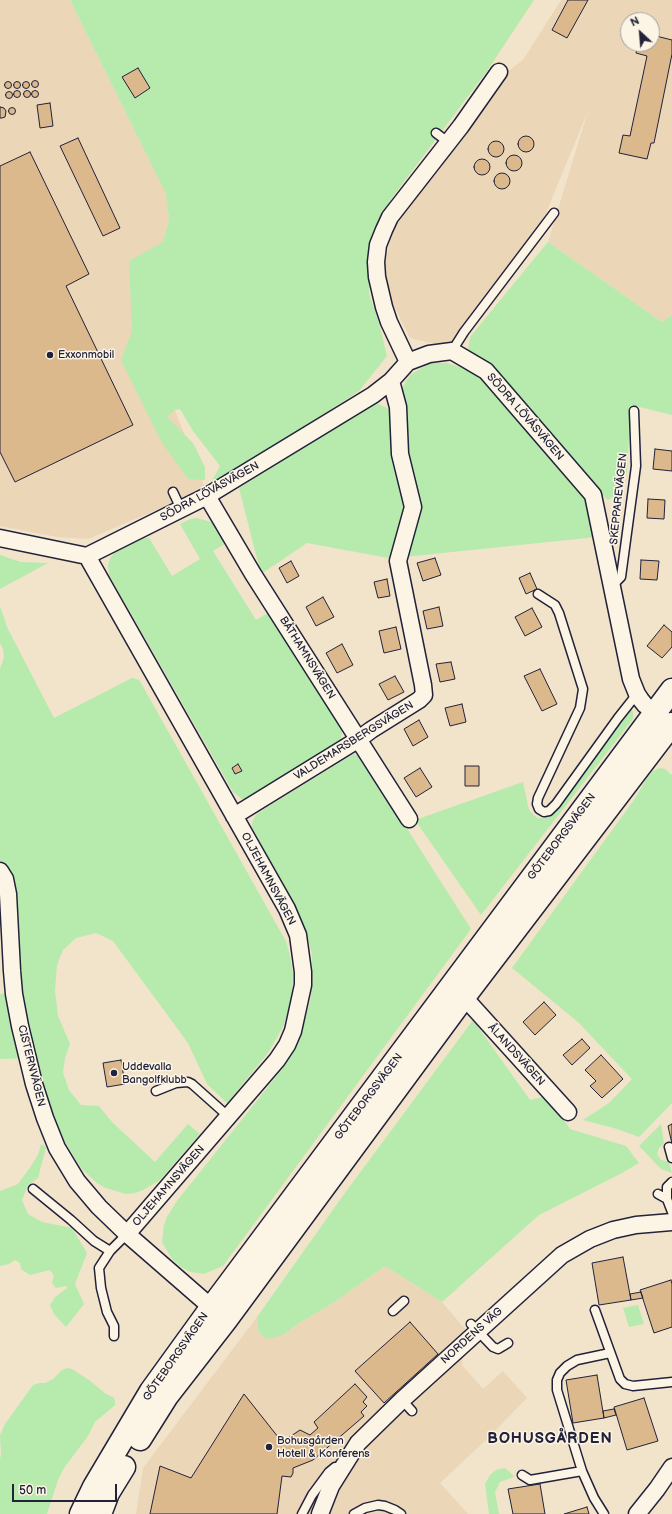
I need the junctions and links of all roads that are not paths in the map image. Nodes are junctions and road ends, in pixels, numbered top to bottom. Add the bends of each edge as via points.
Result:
1 (499, 72) dead end
2 (554, 213) dead end
3 (452, 351) junction
4 (408, 362) junction
5 (391, 381) junction
6 (634, 411) dead end
7 (173, 492) dead end
8 (207, 496) junction
9 (181, 509) junction
10 (0, 538) edge
11 (87, 556) junction
12 (611, 583) junction
13 (538, 594) dead end
14 (672, 690) edge
15 (636, 694) junction
16 (663, 728) edge
17 (359, 740) junction
18 (234, 816) junction
19 (409, 819) dead end
20 (0, 871) edge
21 (464, 997) junction
22 (156, 1091) dead end
23 (568, 1112) dead end
24 (229, 1117) junction
25 (669, 1147) dead end
26 (672, 1158) edge
27 (672, 1182) edge
28 (33, 1189) dead end
29 (658, 1194) dead end
30 (667, 1199) junction
31 (672, 1212) edge
32 (672, 1222) edge
33 (127, 1234) junction
34 (110, 1251) junction
35 (404, 1301) dead end
36 (595, 1310) dead end
37 (392, 1311) dead end
38 (219, 1314) junction
39 (474, 1328) junction
40 (114, 1336) dead end
41 (508, 1343) dead end
42 (610, 1353) junction
43 (672, 1382) edge
44 (342, 1466) junction
45 (672, 1467) edge
46 (582, 1471) junction
47 (522, 1475) dead end
48 (641, 1513) edge
49 (81, 1514) edge
50 (100, 1514) edge
51 (302, 1514) edge
52 (320, 1514) edge
53 (354, 1514) edge
54 (401, 1514) edge
55 (604, 1514) edge

1 - 4 street via 465,126 442,137 390,217 378,245 377,277 384,308
2 - 3 lane
3 - 4 street, SÖDRA LÖVÅSVÄGEN via 429,354
3 - 12 street, SÖDRA LÖVÅSVÄGEN via 486,371 593,495
4 - 5 street, SÖDRA LÖVÅSVÄGEN
5 - 8 street, SÖDRA LÖVÅSVÄGEN
5 - 17 street, VALDEMARSBERGSVÄGEN via 398,407 400,454 413,507 398,561 424,695
6 - 12 lane, SKEPPAREVÄGEN via 636,466 621,577
7 - 9 lane
8 - 9 street, SÖDRA LÖVÅSVÄGEN
8 - 17 street, BÅTHAMNSVÄGEN via 253,574
9 - 11 street, SÖDRA LÖVÅSVÄGEN
10 - 11 street
11 - 18 street, OLJEHAMNSVÄGEN
12 - 15 street, SÖDRA LÖVÅSVÄGEN via 628,668
13 - 15 lane via 555,605 559,613 584,689 580,708 538,798 539,809 549,811 556,804
14 - 16 main road, GÖTEBORGSVÄGEN
15 - 16 street, SÖDRA LÖVÅSVÄGEN
16 - 21 main road, GÖTEBORGSVÄGEN
16 - 38 main road, GÖTEBORGSVÄGEN
17 - 18 street, VALDEMARSBERGSVÄGEN
17 - 19 street, BÅTHAMNSVÄGEN
18 - 24 street, OLJEHAMNSVÄGEN via 290,916 298,935 304,972 297,1015 287,1045 278,1060
20 - 33 street, CISTERNVÄGEN via 8,894 12,972 19,1020 32,1078 45,1118 57,1148 77,1182 99,1208
21 - 23 street, ÅLANDSVÄGEN
21 - 38 main road, GÖTEBORGSVÄGEN
22 - 24 lane via 180,1082 192,1084
24 - 33 street, OLJEHAMNSVÄGEN
25 - 26 lane
27 - 30 lane via 667,1187
28 - 34 lane via 94,1241
29 - 30 lane
30 - 31 lane
32 - 39 street, NORDENS VÄG via 649,1223 613,1230 575,1246
33 - 34 lane
33 - 38 street, OLJEHAMNSVÄGEN
34 - 40 lane via 99,1268 101,1288 107,1312 114,1326
35 - 37 lane
36 - 42 lane
38 - 49 main road, GÖTEBORGSVÄGEN via 151,1391 94,1487
38 - 50 main road, GÖTEBORGSVÄGEN via 139,1440 108,1493
39 - 41 lane via 493,1347 498,1349
39 - 44 street, NORDENS VÄG via 407,1405 358,1443
42 - 43 lane via 620,1379 625,1384 633,1386
42 - 46 lane via 577,1360 560,1373 557,1380 557,1390
44 - 51 lane via 335,1467 329,1472
44 - 52 street, NORDENS VÄG
45 - 48 street
46 - 47 lane via 530,1480
46 - 55 lane
53 - 54 lane via 365,1508 388,1503

